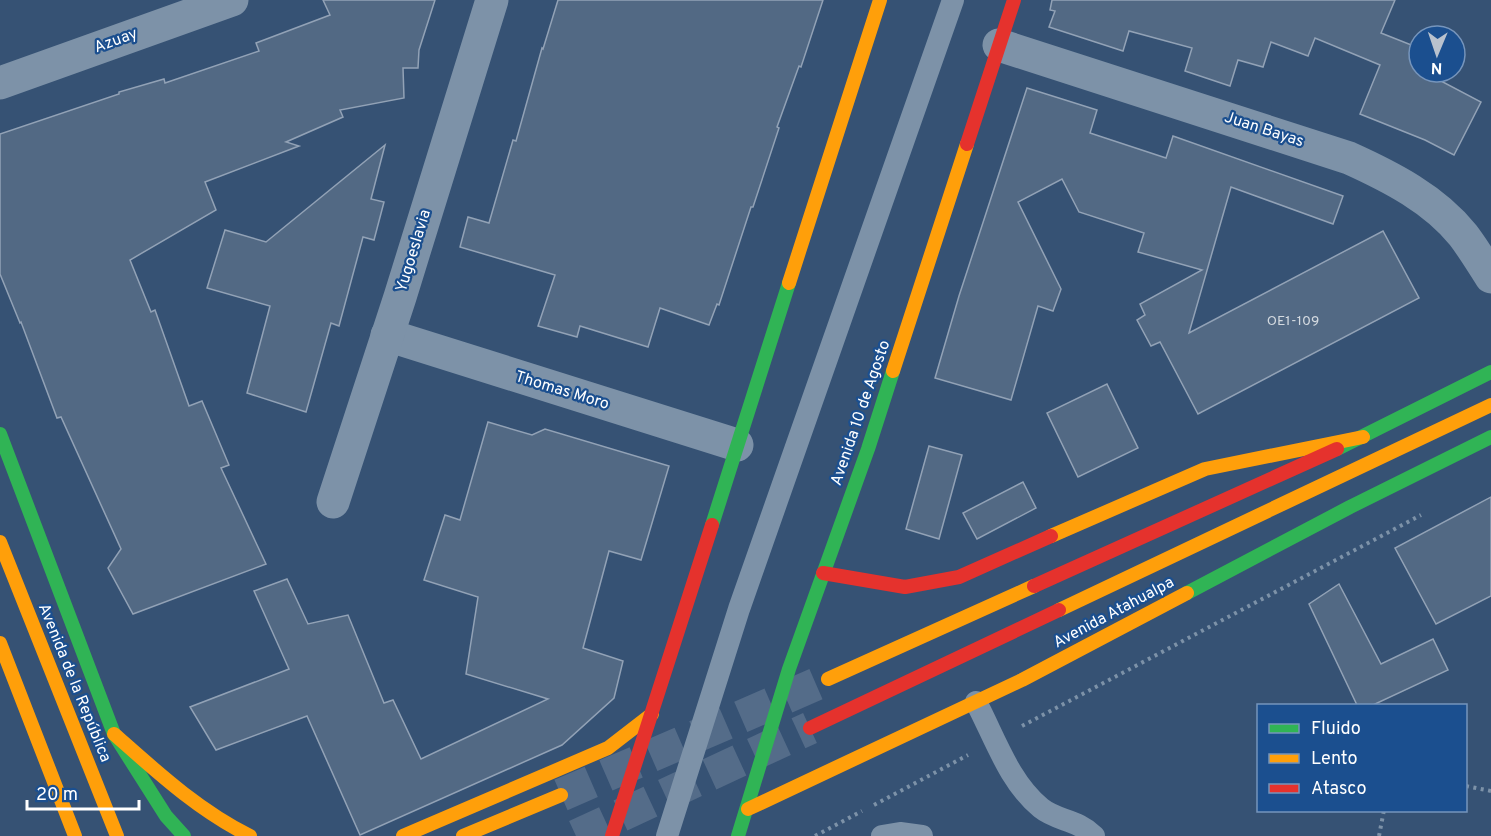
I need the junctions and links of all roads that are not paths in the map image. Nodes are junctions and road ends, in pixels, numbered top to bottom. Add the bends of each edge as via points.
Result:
1 (232, 0) edge
2 (492, 0) edge
3 (880, 0) edge
4 (953, 0) edge
5 (1014, 0) edge
6 (999, 45) junction
7 (0, 83) edge
8 (1491, 277) edge
9 (387, 335) junction
10 (1491, 372) edge
11 (1491, 405) edge
12 (0, 434) edge
13 (1363, 437) junction
14 (1491, 438) edge
15 (737, 446) junction
16 (22, 487) junction
17 (333, 502) dead end
18 (13, 513) dead end
19 (0, 542) edge
20 (26, 568) dead end
21 (41, 571) dead end
22 (823, 573) junction
23 (0, 578) edge
24 (54, 578) junction
25 (0, 643) edge
26 (828, 679) tunnel mouth
27 (976, 702) junction
28 (652, 714) junction
29 (810, 728) tunnel mouth
30 (114, 734) junction
31 (561, 795) tunnel mouth
32 (748, 809) junction
33 (75, 836) edge
34 (117, 836) edge
35 (184, 836) edge
36 (250, 836) edge
37 (403, 836) edge
38 (463, 836) edge
39 (612, 836) edge
40 (667, 836) edge
41 (738, 836) edge
42 (882, 836) edge
43 (922, 836) edge
44 (1094, 836) edge

1 - 7 street, Azuay
2 - 9 street, Yugoeslavia
3 - 15 main road
4 - 40 lane via 738,609
5 - 6 main road, Avenida 10 de Agosto
6 - 8 street, Juan Bayas via 1376,170 1401,183 1448,218
6 - 22 main road, Avenida 10 de Agosto via 868,449
9 - 15 street, Thomas Moro
9 - 17 street, Yugoeslavia
10 - 13 main road
11 - 29 main road, Avenida Atahualpa
12 - 16 main road, Avenida de la República
13 - 22 main road via 1205,469 959,577 905,587
13 - 26 main road
14 - 27 main road, Avenida Atahualpa
15 - 28 main road
16 - 18 main road
16 - 24 main road, Avenida de la República
19 - 34 main road, Avenida de la República
20 - 23 main road
21 - 24 main road
22 - 32 main road, Avenida 10 de Agosto via 789,669
24 - 30 main road, Avenida de la República
25 - 33 main road
27 - 32 main road, Avenida Atahualpa
27 - 44 lane via 1017,784 1043,810 1085,827
28 - 37 main road via 608,748
28 - 39 main road
30 - 35 main road via 166,816
30 - 36 main road via 201,810
31 - 38 main road
32 - 41 main road, Avenida 10 de Agosto
42 - 43 lane

